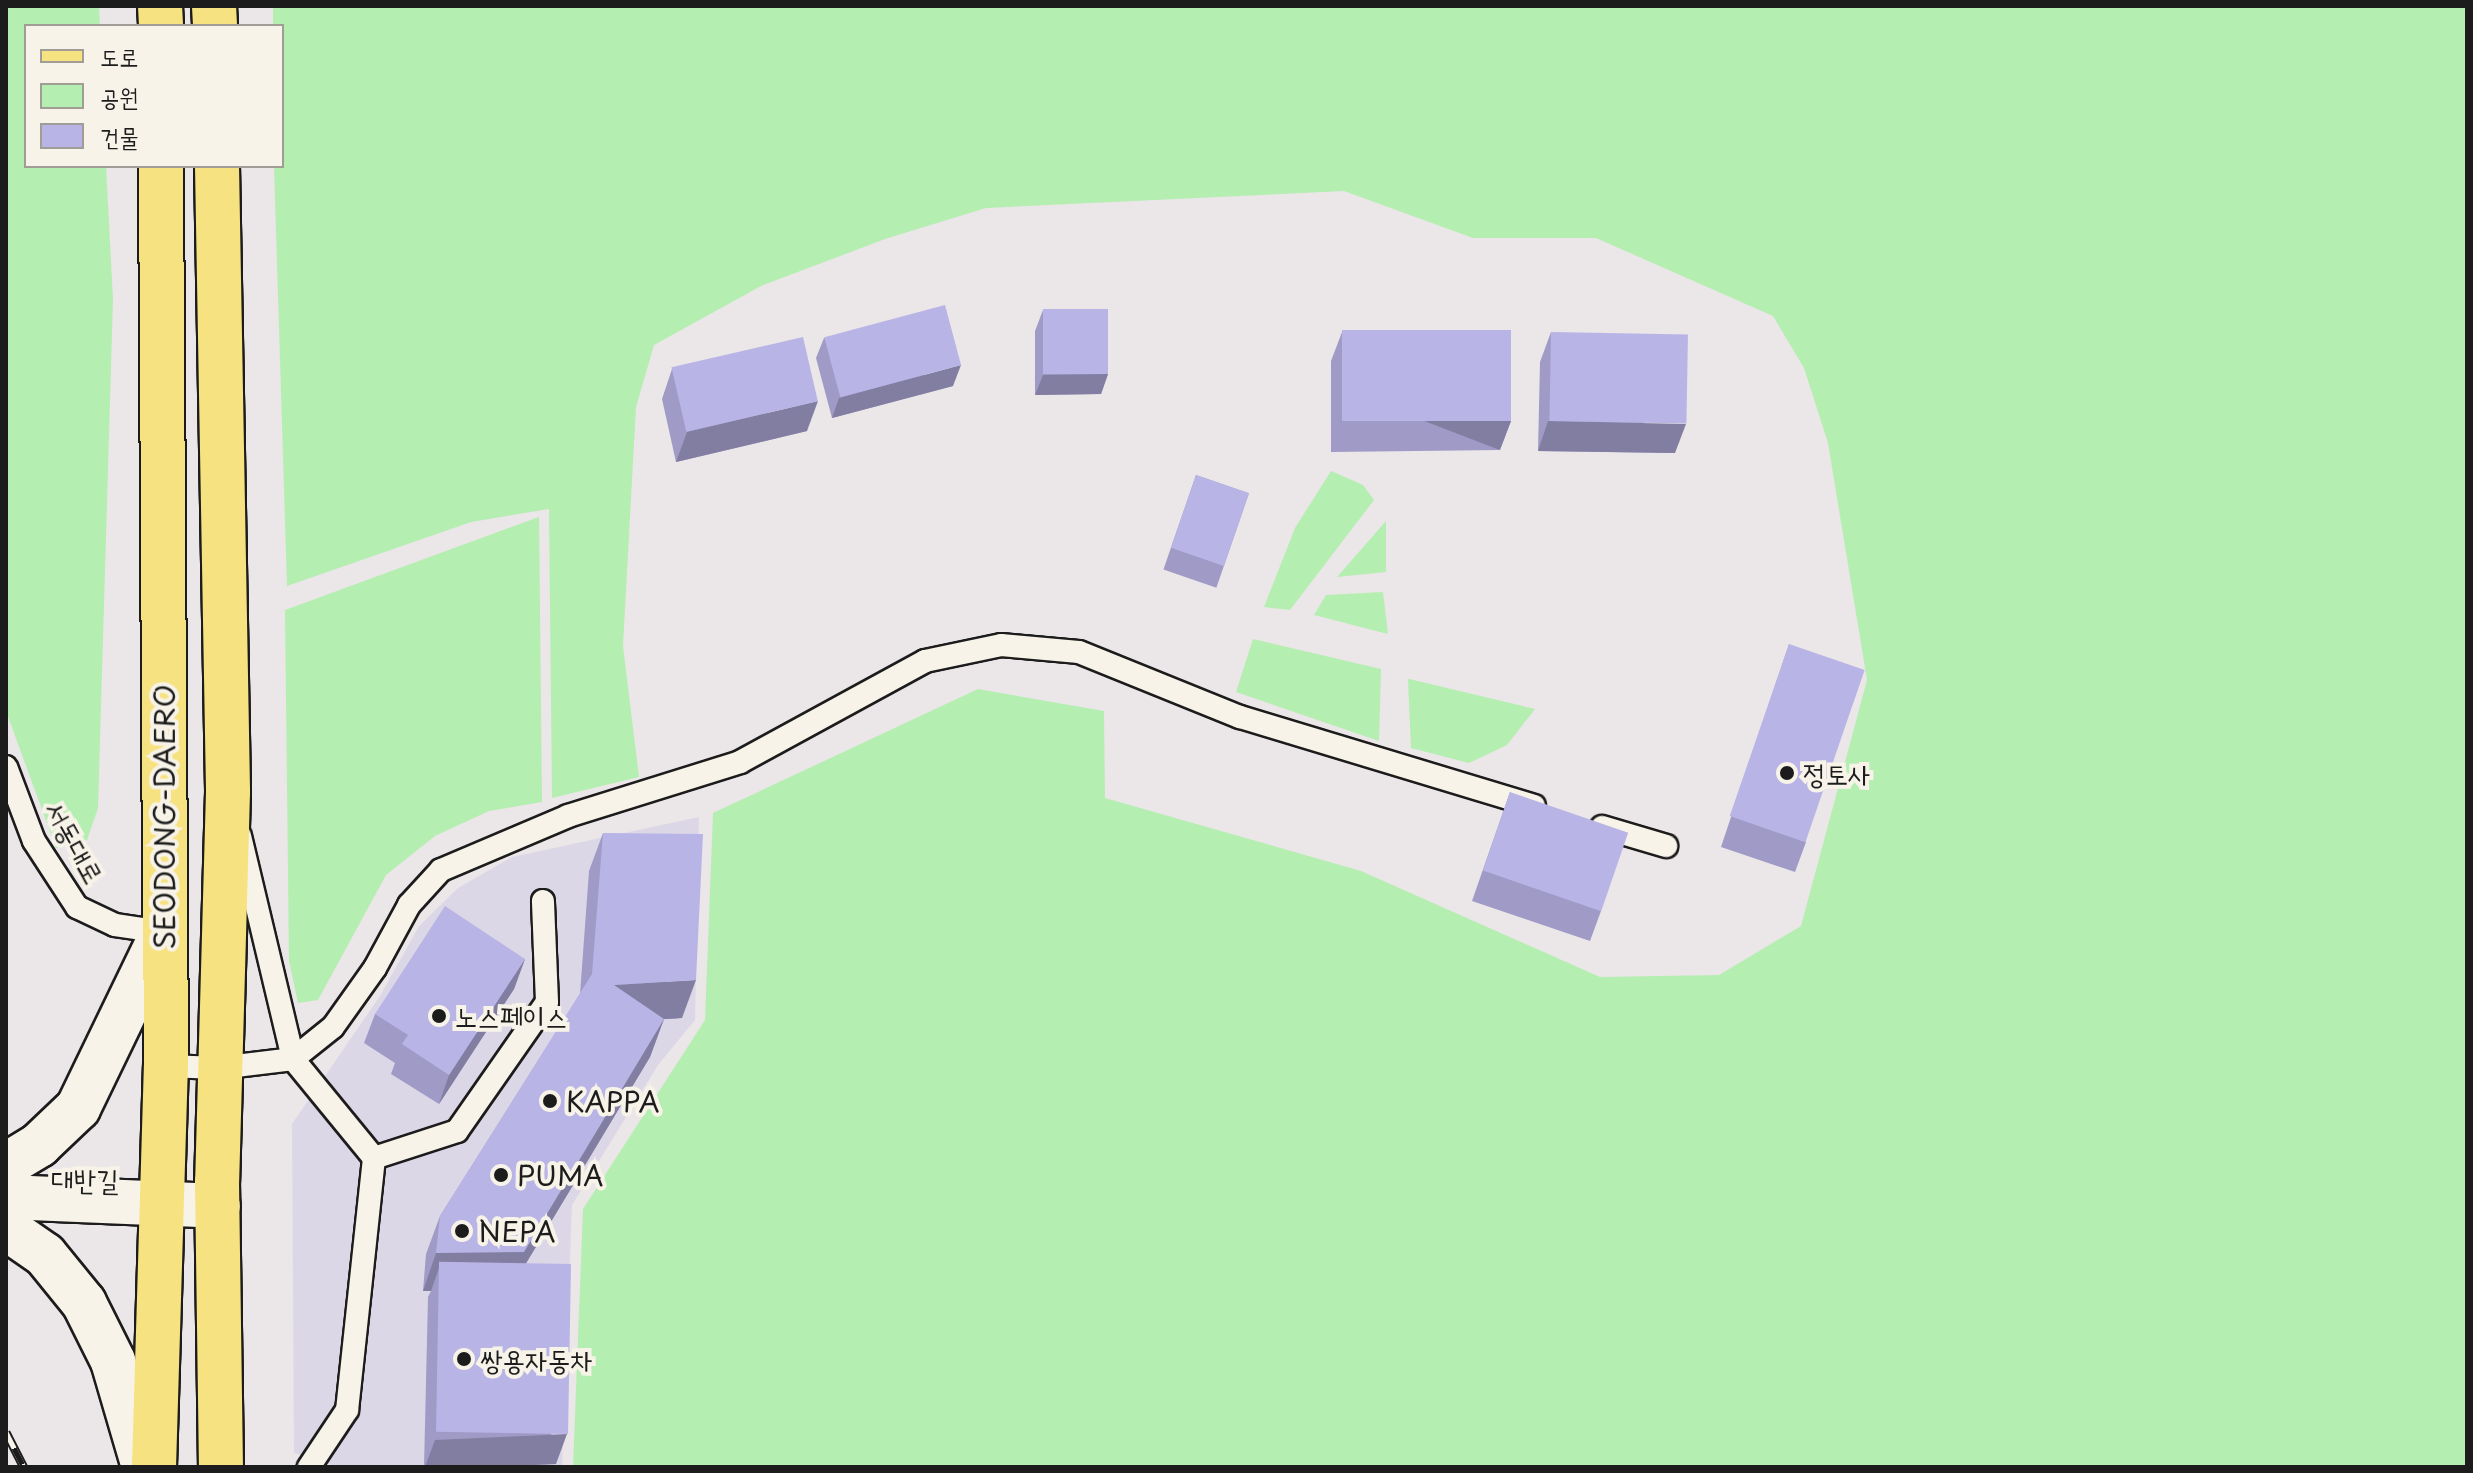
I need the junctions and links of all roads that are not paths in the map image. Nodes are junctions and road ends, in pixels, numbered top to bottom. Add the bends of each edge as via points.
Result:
1 (161, 168) edge
2 (217, 168) edge
3 (6, 767) edge
4 (228, 792) junction
5 (1666, 846) dead end
6 (543, 901) dead end
7 (163, 932) junction
8 (293, 1059) junction
9 (166, 1066) junction
10 (219, 1068) junction
11 (374, 1158) junction
12 (6, 1165) edge
13 (6, 1176) edge
14 (163, 1192) junction
15 (218, 1194) junction
16 (6, 1197) edge
17 (6, 1228) edge
18 (144, 1467) edge
19 (154, 1467) edge
20 (221, 1467) edge
21 (309, 1467) edge

1 - 7 main road, SEODONG-DAERO
2 - 4 main road
3 - 7 lane, 서동대로 via 34,841 77,907 115,925
4 - 8 lane
4 - 10 main road
5 - 8 lane via 1240,717 1079,652 1001,645 925,661 740,762 568,816 441,870 409,905 375,968 333,1027
6 - 11 lane via 547,1002 457,1131
7 - 9 main road, SEODONG-DAERO
7 - 12 street via 78,1108 39,1145
8 - 10 lane
8 - 11 lane
9 - 10 lane
9 - 14 main road, SEODONG-DAERO
10 - 15 main road
11 - 21 lane via 347,1410
13 - 14 street, 대반길
14 - 15 street
14 - 16 street
14 - 19 main road, SEODONG-DAERO
15 - 20 main road
17 - 18 street via 45,1255 84,1303 113,1361

